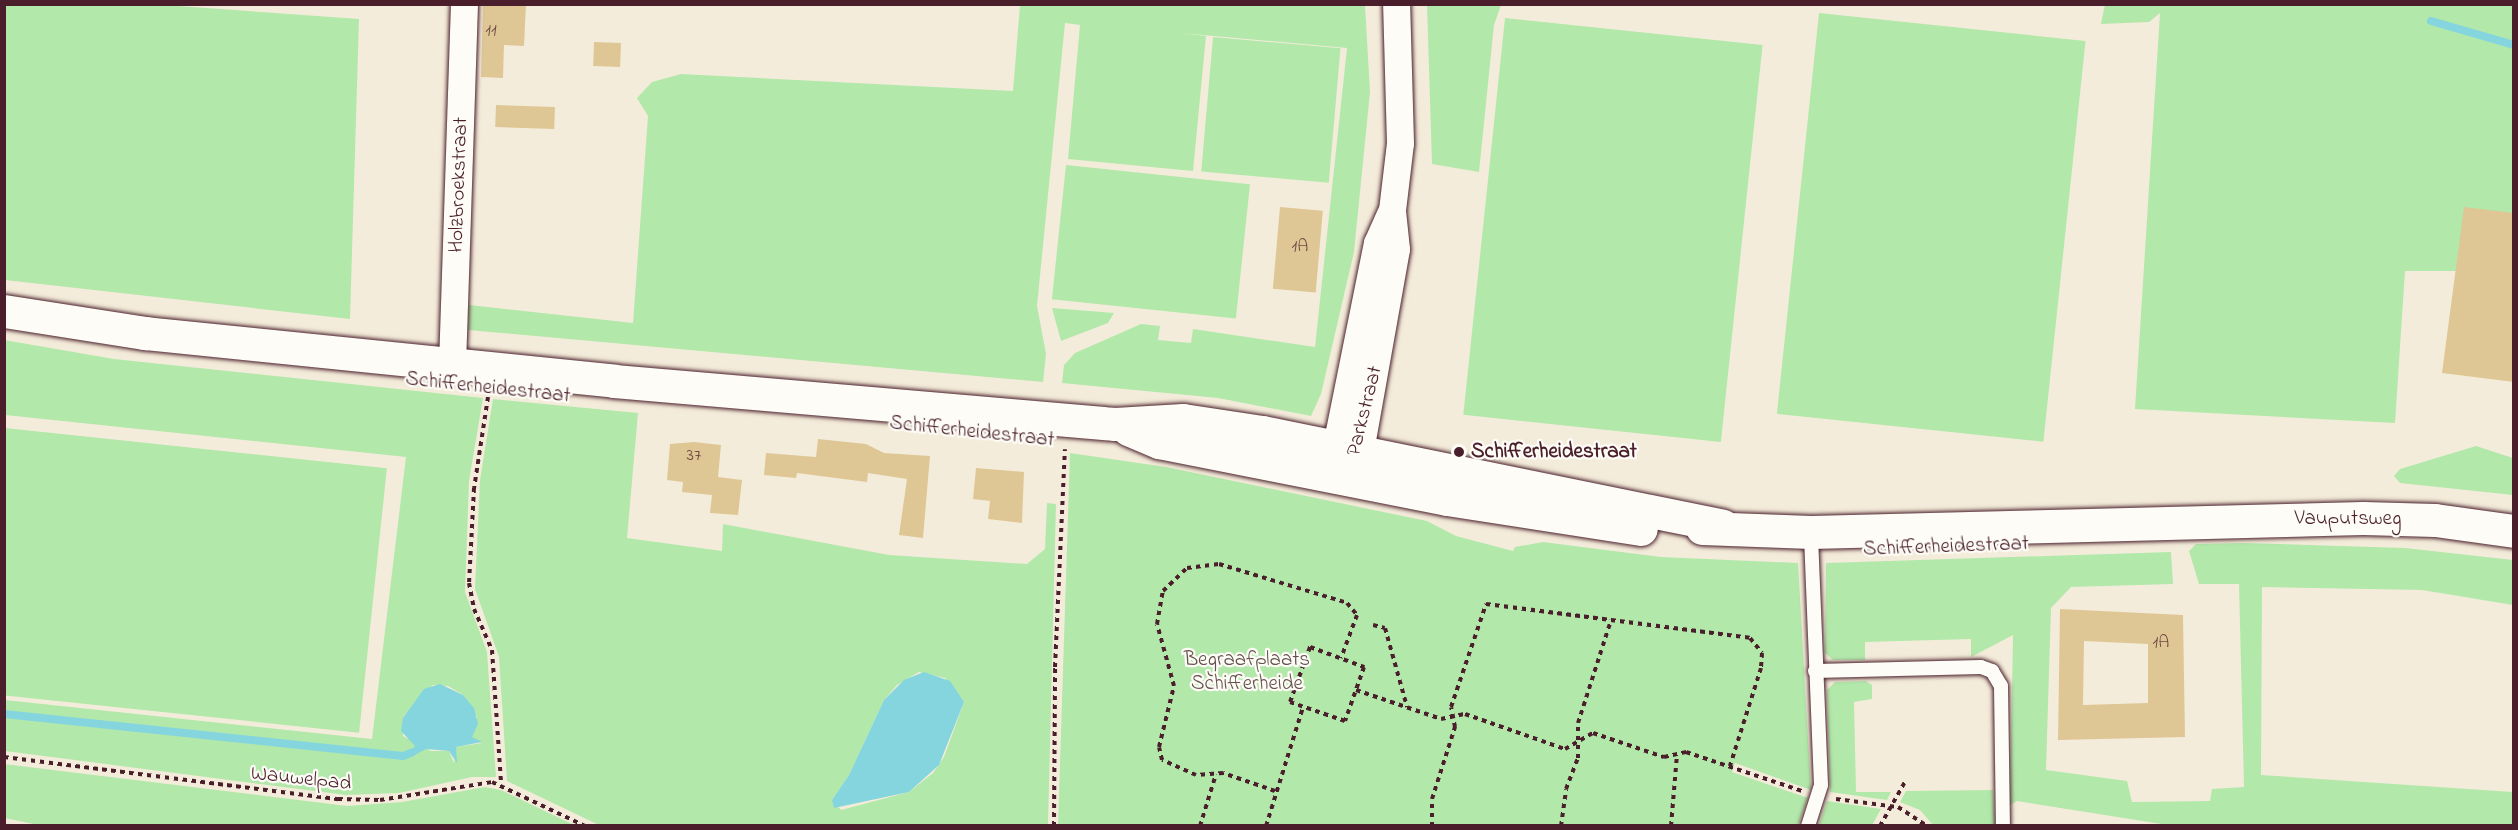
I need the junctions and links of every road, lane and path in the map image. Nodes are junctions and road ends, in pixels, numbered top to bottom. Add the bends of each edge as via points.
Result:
1 (465, 4) edge
2 (1396, 4) edge
3 (4, 311) edge
4 (452, 365) junction
5 (490, 389) dead end
6 (1064, 420) junction
7 (1347, 459) junction
8 (2181, 522) joint
9 (2514, 531) edge
10 (1811, 532) junction
11 (1611, 620) junction
12 (1373, 625) dead end
13 (1341, 658) junction
14 (1815, 671) junction
15 (1356, 690) junction
16 (1303, 707) junction
17 (1407, 707) junction
18 (1453, 717) junction
19 (1578, 742) junction
20 (1677, 754) junction
21 (4, 757) edge
22 (1730, 766) junction
23 (1216, 774) junction
24 (1906, 780) dead end
25 (501, 783) junction
26 (1275, 791) junction
27 (1817, 796) junction
28 (1892, 805) junction
29 (585, 825) edge
30 (1054, 825) edge
31 (1200, 825) edge
32 (1266, 825) edge
33 (1432, 825) edge
34 (1561, 825) edge
35 (1671, 825) edge
36 (1808, 825) edge
37 (1880, 825) edge
38 (1927, 825) edge
39 (2003, 825) edge

1 - 4 street, Holzbroekstraat
2 - 7 street, Parkstraat via 1400,143 1392,210 1396,249
3 - 4 street, Schifferheidestraat via 145,333
4 - 6 street, Schifferheidestraat
5 - 25 path via 474,488 469,583 474,609 492,650
6 - 7 street, Schifferheidestraat via 1115,424 1159,442
6 - 30 path
7 - 10 street, Schifferheidestraat via 1722,526
8 - 9 street, Vauputsweg via 2363,518 2435,520
8 - 10 street, Schifferheidestraat
10 - 14 lane
11 - 18 path via 1486,604 1451,707
11 - 19 path via 1578,723
11 - 22 path via 1750,638 1762,653
12 - 17 path via 1385,628
13 - 15 path via 1364,667
13 - 16 path via 1310,647 1290,702
13 - 23 path via 1357,615 1347,603 1219,564 1187,568 1171,581 1159,603 1157,624 1174,686 1159,752 1171,768 1196,775
14 - 27 lane via 1821,785
14 - 39 lane via 1981,667 1992,671 2001,686
15 - 16 path via 1345,722
15 - 17 path
16 - 26 path
17 - 18 path via 1442,719
18 - 19 path via 1465,714 1565,749
18 - 33 path via 1455,727 1432,799
19 - 20 path via 1593,733 1664,758
19 - 34 path
20 - 22 path via 1686,752
20 - 35 path
21 - 25 path, Wauwelpad via 338,799 380,800 471,783
22 - 27 path
23 - 26 path
23 - 31 path
24 - 28 path
25 - 29 path, Wauwelpad
26 - 32 path
27 - 28 path
27 - 36 lane
28 - 37 path
28 - 38 path via 1915,814

